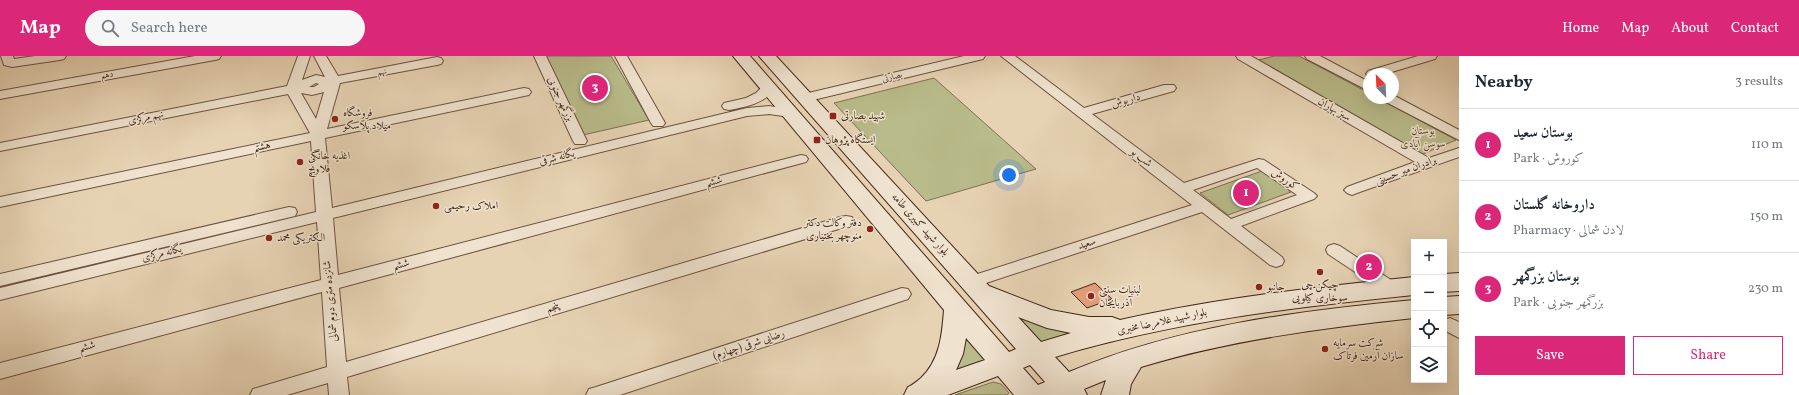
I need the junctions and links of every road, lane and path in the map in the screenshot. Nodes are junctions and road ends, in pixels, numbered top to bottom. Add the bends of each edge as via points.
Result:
1 (7, 56) edge
2 (60, 56) edge
3 (215, 56) edge
4 (304, 56) edge
5 (320, 56) edge
6 (540, 56) edge
7 (621, 56) edge
8 (741, 56) edge
9 (767, 56) edge
10 (979, 56) edge
11 (1007, 56) edge
12 (1242, 56) edge
13 (1311, 56) edge
14 (1431, 56) edge
15 (942, 60) edge
16 (437, 61) dead end
17 (1390, 68) edge
18 (1363, 76) edge
19 (1354, 79) junction
20 (330, 82) junction
21 (1363, 84) edge
22 (297, 88) junction
23 (768, 88) junction
24 (1169, 88) dead end
25 (524, 92) dead end
26 (0, 94) edge
27 (1399, 103) edge
28 (798, 106) junction
29 (1082, 114) junction
30 (658, 123) junction
31 (318, 136) junction
32 (1459, 136) edge
33 (580, 141) junction
34 (0, 146) edge
35 (1459, 152) edge
36 (801, 159) dead end
37 (1427, 163) junction
38 (1181, 189) junction
39 (1352, 190) dead end
40 (0, 202) edge
41 (1204, 206) junction
42 (324, 209) junction
43 (846, 221) dead end
44 (1229, 225) junction
45 (1334, 250) dead end
46 (1276, 261) dead end
47 (0, 280) edge
48 (1459, 282) edge
49 (330, 283) junction
50 (1447, 283) edge
51 (975, 287) junction
52 (1402, 287) edge
53 (0, 294) edge
54 (902, 294) dead end
55 (956, 307) junction
56 (1411, 309) edge
57 (1131, 328) junction
58 (1036, 354) junction
59 (1132, 359) junction
60 (1004, 365) junction
61 (0, 371) edge
62 (337, 372) junction
63 (1060, 392) edge
64 (260, 395) edge
65 (339, 395) edge
66 (596, 395) edge
67 (919, 395) edge
68 (1030, 395) edge
69 (1115, 395) edge

1 - 2 street via 8,62 12,63
3 - 26 street, دهم
4 - 22 street
5 - 20 street
6 - 33 street, بزرگمهر جنوبی
7 - 30 street
8 - 23 main road, بلوار شهید کبیری طامه
9 - 28 main road, بلوار شهید کبیری طامه
10 - 15 street, بصارتی
11 - 29 street, شب بو
12 - 37 street, سبز بهاران
13 - 19 street
14 - 17 street
15 - 28 street, بصارتی
16 - 20 street, نهم
18 - 19 street
19 - 21 street
20 - 22 street, نهم via 315,91
20 - 31 street, شانزده متری دوم شمالی
22 - 31 street, شانزده متری دوم شمالی
22 - 34 street, نهم مرکزی
23 - 28 main road, بلوار شهید کبیری طامه
23 - 30 street, یگانه شرقی via 762,95 746,102
24 - 29 street, داریوش
25 - 31 street, هشتم
27 - 32 street
28 - 42 street, یگانه شرقی via 747,112
28 - 51 main road, بلوار شهید کبیری طامه
28 - 55 main road, بلوار شهید کبیری طامه
29 - 38 street, شب بو
30 - 33 street, یگانه شرقی
31 - 40 street, هشتم
31 - 42 street, شانزده متری دوم شمالی
33 - 42 street, یگانه شرقی
35 - 37 street, برادران میر حسینی
36 - 49 street, ششم
37 - 39 street, برادران میر حسینی
38 - 41 street, شب بو
38 - 44 street, کوروش via 1259,163 1309,196
41 - 44 street, شب بو
41 - 51 street, سعید
42 - 47 street, یگانه مرکزی
42 - 49 street, شانزده متری دوم شمالی
42 - 53 street, یگانه مرکزی
43 - 62 street, پنجم
44 - 46 street, شب بو
45 - 52 street
48 - 50 main road
49 - 61 street, ششم
49 - 62 street, شانزده متری دوم شمالی
51 - 57 main road via 1047,319 1090,327
51 - 58 main road, بلوار شهید کبیری طامه
52 - 57 main road, بلوار شهید غلامرضا مخبری via 1334,293 1212,312
54 - 66 street, رضایی شرقی (چهارم)
55 - 60 main road, بلوار شهید کبیری طامه
55 - 67 main road via 951,355 936,381
56 - 59 main road via 1349,315 1271,327
57 - 58 main road, بلوار شهید غلامرضا مخبری
58 - 60 main road, بلوار شهید غلامرضا مخبری
58 - 63 main road, بلوار شهید کبیری طامه
59 - 63 main road
59 - 69 main road via 1118,382
60 - 67 main road, بلوار شهید غلامرضا مخبری
60 - 68 main road, بلوار شهید کبیری طامه
62 - 64 street, پنجم
62 - 65 street, شانزده متری دوم شمالی

